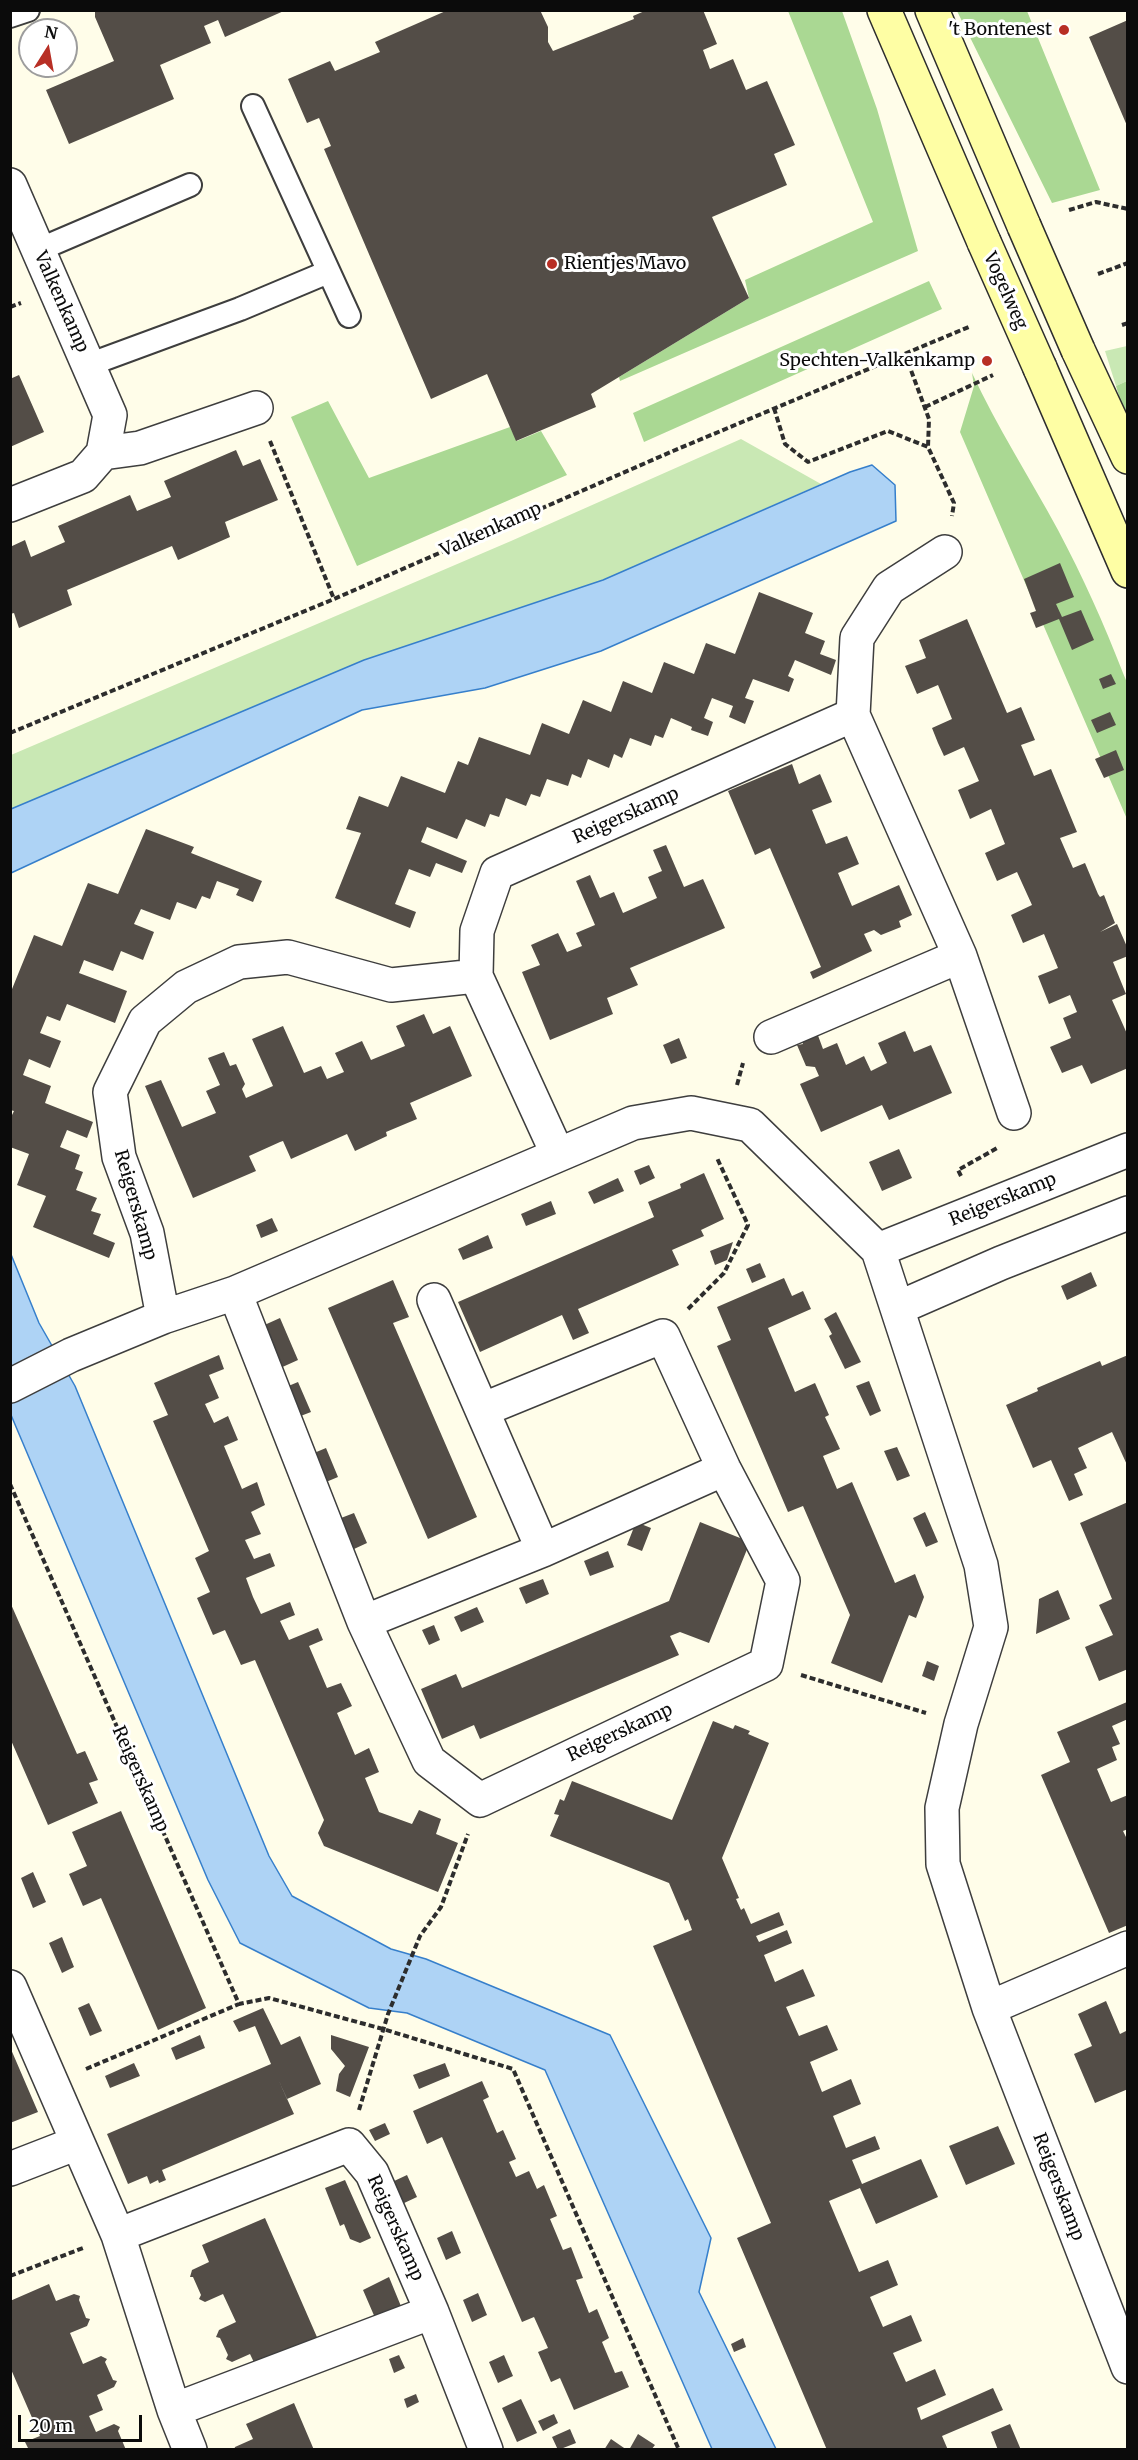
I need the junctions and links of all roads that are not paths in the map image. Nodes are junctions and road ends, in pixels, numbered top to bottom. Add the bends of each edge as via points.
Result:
1 (28, 10) edge
2 (884, 10) edge
3 (932, 10) edge
4 (10, 16) edge
5 (254, 106) dead end
6 (10, 185) edge
7 (190, 185) dead end
8 (38, 250) junction
9 (328, 272) junction
10 (349, 316) dead end
11 (88, 364) junction
12 (256, 408) road end
13 (103, 453) junction
14 (1128, 457) edge
15 (10, 505) edge
16 (945, 552) road end
17 (1128, 571) edge
18 (853, 715) junction
19 (960, 956) junction
20 (476, 976) junction
21 (771, 1037) road end
22 (1014, 1113) dead end
23 (1128, 1150) edge
24 (558, 1155) junction
25 (1128, 1213) edge
26 (878, 1250) junction
27 (235, 1293) junction
28 (434, 1300) dead end
29 (898, 1308) junction
30 (162, 1317) junction
31 (10, 1386) edge
32 (482, 1410) junction
33 (724, 1469) junction
34 (543, 1550) junction
35 (364, 1622) junction
36 (1128, 1948) edge
37 (10, 1987) edge
38 (989, 2008) junction
39 (77, 2143) junction
40 (10, 2169) edge
41 (118, 2235) junction
42 (432, 2312) junction
43 (1128, 2367) edge
44 (174, 2410) junction
45 (190, 2450) edge
46 (486, 2450) edge

1 - 4 lane
2 - 17 street, Vogelweg, bridge
3 - 14 street, bridge
5 - 9 lane
6 - 8 street, Valkenkamp
7 - 8 lane
8 - 11 street, Valkenkamp
9 - 10 lane
9 - 11 lane via 240,309
11 - 13 street, Valkenkamp via 111,415
12 - 13 street via 140,448
13 - 15 street, Valkenkamp via 83,476
16 - 18 street via 889,588 857,638
18 - 19 street
18 - 20 street, Reigerskamp via 496,873 477,931
19 - 21 street
19 - 22 street
20 - 24 street, Reigerskamp
20 - 30 street, Reigerskamp via 391,985 288,957 239,962 186,987 145,1021 110,1092 119,1157 147,1233
23 - 26 street, Reigerskamp
24 - 26 street, Reigerskamp via 633,1123 691,1113 750,1125
24 - 27 street, Reigerskamp
25 - 29 street
26 - 29 street, Reigerskamp
27 - 30 street, Reigerskamp
27 - 35 street
28 - 32 street
29 - 38 street, Reigerskamp via 981,1565 991,1627 961,1724 942,1808 943,1864
30 - 31 street, Reigerskamp via 71,1355
32 - 33 street via 663,1336
32 - 34 street
33 - 34 street
33 - 35 street, Reigerskamp via 783,1581 766,1664 480,1800 429,1761
34 - 35 street
36 - 38 street
37 - 39 street
38 - 43 street, Reigerskamp
39 - 40 street
39 - 41 street
41 - 42 street, Reigerskamp via 349,2145 372,2173
41 - 44 street
42 - 44 street
42 - 46 street, Reigerskamp
44 - 45 street

